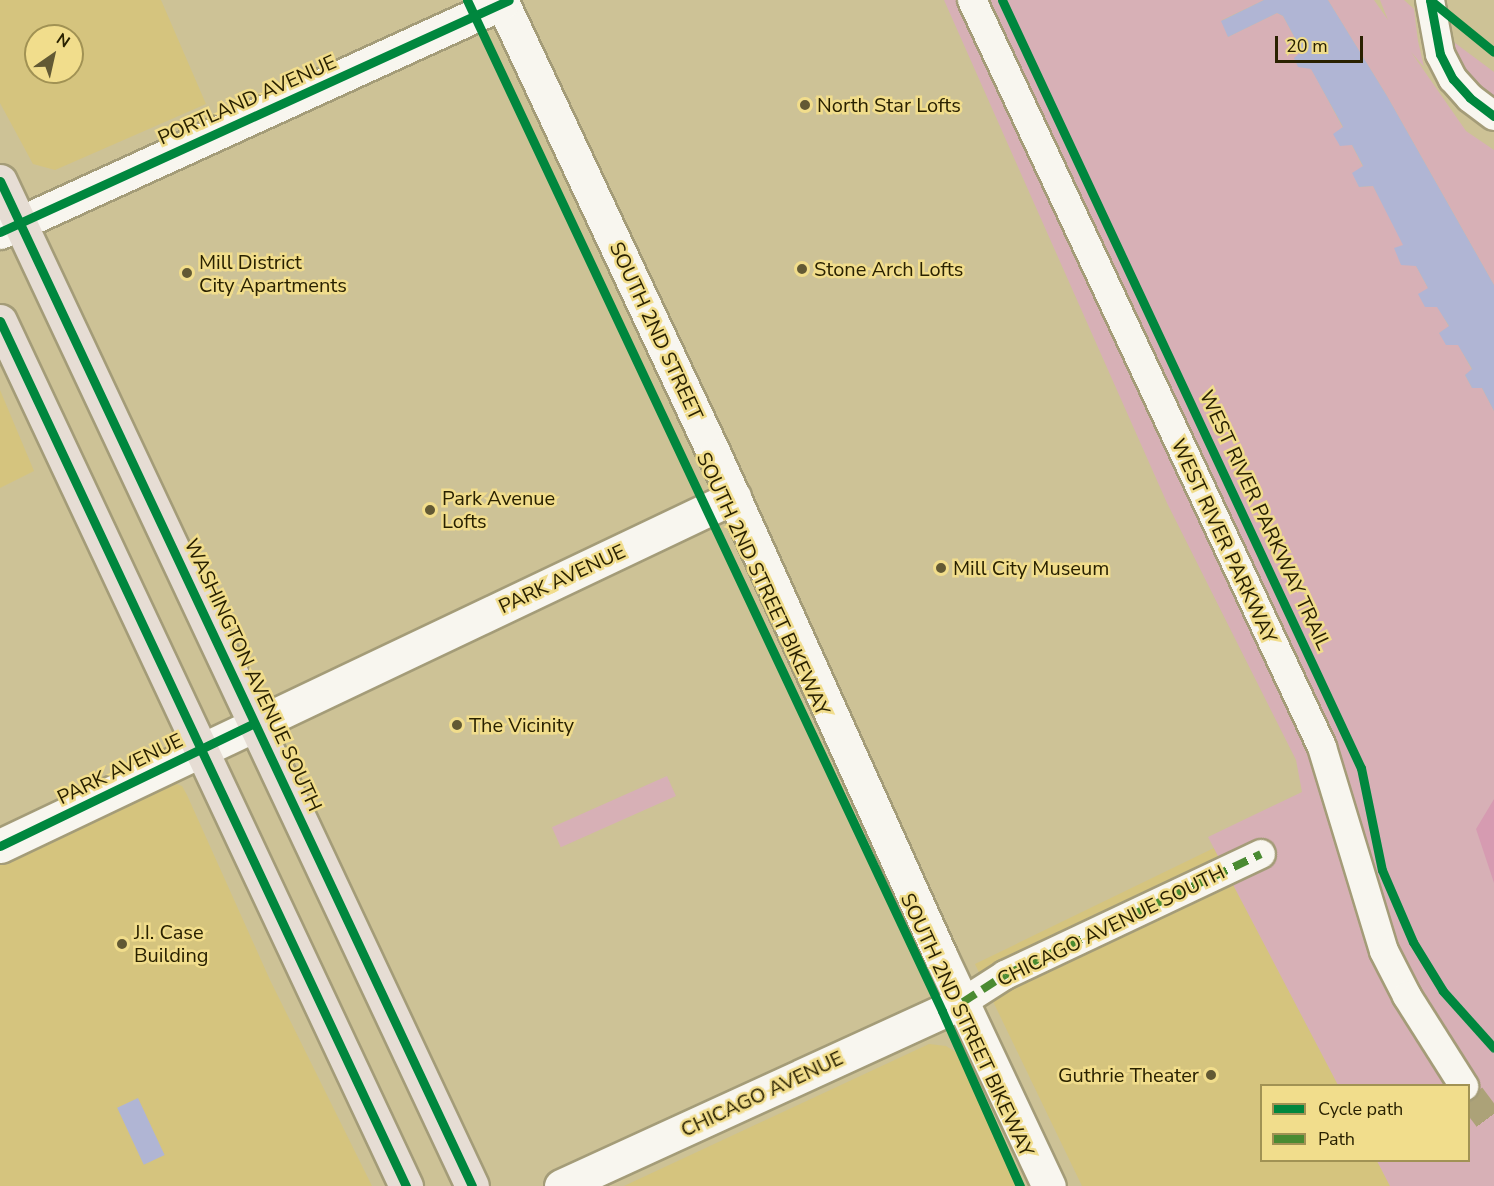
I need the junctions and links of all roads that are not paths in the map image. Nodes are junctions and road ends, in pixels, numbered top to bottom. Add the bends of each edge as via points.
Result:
1 (972, 0) edge
2 (1430, 0) edge
3 (504, 1) edge
4 (1494, 116) edge
5 (0, 181) edge
6 (10, 227) edge
7 (0, 321) edge
8 (734, 497) junction
9 (254, 723) junction
10 (201, 750) junction
11 (0, 846) edge
12 (1261, 854) dead end
13 (963, 1002) junction
14 (1464, 1084) edge
15 (406, 1186) edge
16 (472, 1186) edge
17 (561, 1186) edge
18 (1049, 1186) edge

1 - 14 street, WEST RIVER PARKWAY via 1322,747 1384,951 1407,996
2 - 4 street via 1440,54 1453,79
3 - 6 street, PORTLAND AVENUE
3 - 8 street, SOUTH 2ND STREET
5 - 6 main road, WASHINGTON AVENUE SOUTH
6 - 9 main road, WASHINGTON AVENUE SOUTH
7 - 10 main road
8 - 9 street, PARK AVENUE
8 - 13 street, SOUTH 2ND STREET
9 - 10 street, PARK AVENUE
9 - 16 main road, WASHINGTON AVENUE SOUTH
10 - 11 street, PARK AVENUE
10 - 15 main road
12 - 13 street, CHICAGO AVENUE SOUTH via 1005,975
13 - 17 street, CHICAGO AVENUE
13 - 18 street, SOUTH 2ND STREET

